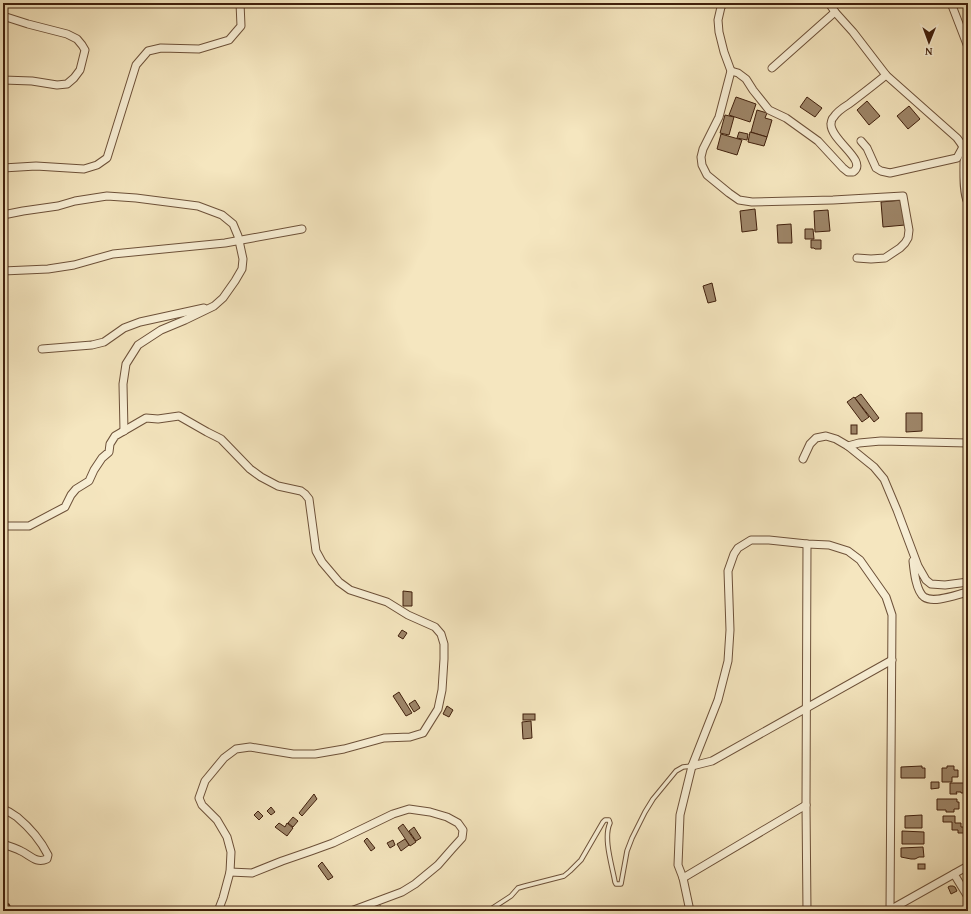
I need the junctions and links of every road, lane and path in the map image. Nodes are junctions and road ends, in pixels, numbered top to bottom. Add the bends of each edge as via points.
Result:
1 (240, 3) edge
2 (724, 3) edge
3 (829, 3) edge
4 (951, 3) edge
5 (834, 12) junction
6 (3, 16) edge
7 (968, 47) edge
8 (772, 68) dead end
9 (731, 71) junction
10 (886, 75) junction
11 (3, 80) edge
12 (861, 141) dead end
13 (963, 147) junction
14 (3, 168) edge
15 (968, 203) edge
16 (3, 215) edge
17 (302, 229) dead end
18 (239, 240) junction
19 (857, 258) dead end
20 (3, 271) edge
21 (214, 306) junction
22 (42, 349) dead end
23 (124, 431) junction
24 (968, 443) edge
25 (848, 446) junction
26 (803, 459) dead end
27 (3, 526) edge
28 (807, 544) junction
29 (913, 552) junction
30 (968, 582) edge
31 (968, 592) edge
32 (892, 660) junction
33 (807, 707) junction
34 (692, 766) junction
35 (806, 805) junction
36 (3, 808) edge
37 (3, 844) edge
38 (968, 866) edge
39 (230, 872) junction
40 (954, 874) junction
41 (683, 878) junction
42 (3, 895) edge
43 (968, 897) edge
44 (13, 911) edge
45 (218, 911) edge
46 (352, 911) edge
47 (488, 911) edge
48 (690, 911) edge
49 (807, 911) edge
50 (889, 911) edge

1 - 14 street via 242,26 229,40 199,49 161,48 148,51 136,65 107,158 97,165 84,169 36,166
2 - 9 street via 718,20 719,32
3 - 5 street
4 - 7 street
5 - 8 street
5 - 10 street
6 - 11 street via 77,38 85,50 80,70 67,84
9 - 10 street via 746,79 769,110 786,118 818,141 848,172 857,170 856,161 834,134 832,118
9 - 19 street via 719,117 701,158 706,175 739,200 752,202 903,196 909,230 905,243 885,258
10 - 13 street via 957,138
12 - 13 street via 876,168 890,173 957,158
13 - 15 street
16 - 18 street via 107,196 136,198 198,206 222,215 234,224
17 - 18 street
18 - 20 street via 113,254 48,270
18 - 21 street via 243,259 242,269 223,298
21 - 22 street via 140,322 124,328 104,342
21 - 23 street via 161,330 138,345 126,364 123,384
23 - 27 street via 115,436 109,452 94,470 90,481 76,489 65,507 29,526
23 - 39 street via 146,418 179,416 221,439 261,477 278,486 301,491 309,499 316,551 338,582 350,590 387,602 435,627 441,634 444,644 442,690 438,709 424,733 410,737 384,738 315,754 293,754 250,747 236,750 224,758 205,781 200,798 202,805 217,820 228,837 231,852
24 - 25 street via 881,441
25 - 26 street via 826,436 816,438
25 - 29 street via 874,467 884,479
28 - 32 street via 829,545 848,551 860,560 886,597 892,615
28 - 33 street
28 - 34 street via 751,540 738,548 734,554 728,571 728,661 718,700
29 - 30 street via 918,566 931,584
29 - 31 street via 916,579 924,597 937,599
32 - 33 street
32 - 50 street
33 - 34 street via 712,761
33 - 35 street
34 - 41 street via 680,814 678,865
34 - 47 lane via 676,771 645,812 627,851 621,884 615,882 607,840 610,823 609,820 605,820 580,860 564,876 518,888 511,896
35 - 41 street
35 - 49 street
36 - 37 street via 27,827 44,848 48,855 47,859 35,860 20,850
38 - 40 street
39 - 45 street
39 - 46 street via 252,873 332,843 408,809 430,812 458,823 463,830 462,838 438,865 402,892
40 - 43 street
40 - 50 street
41 - 48 street
42 - 44 path

